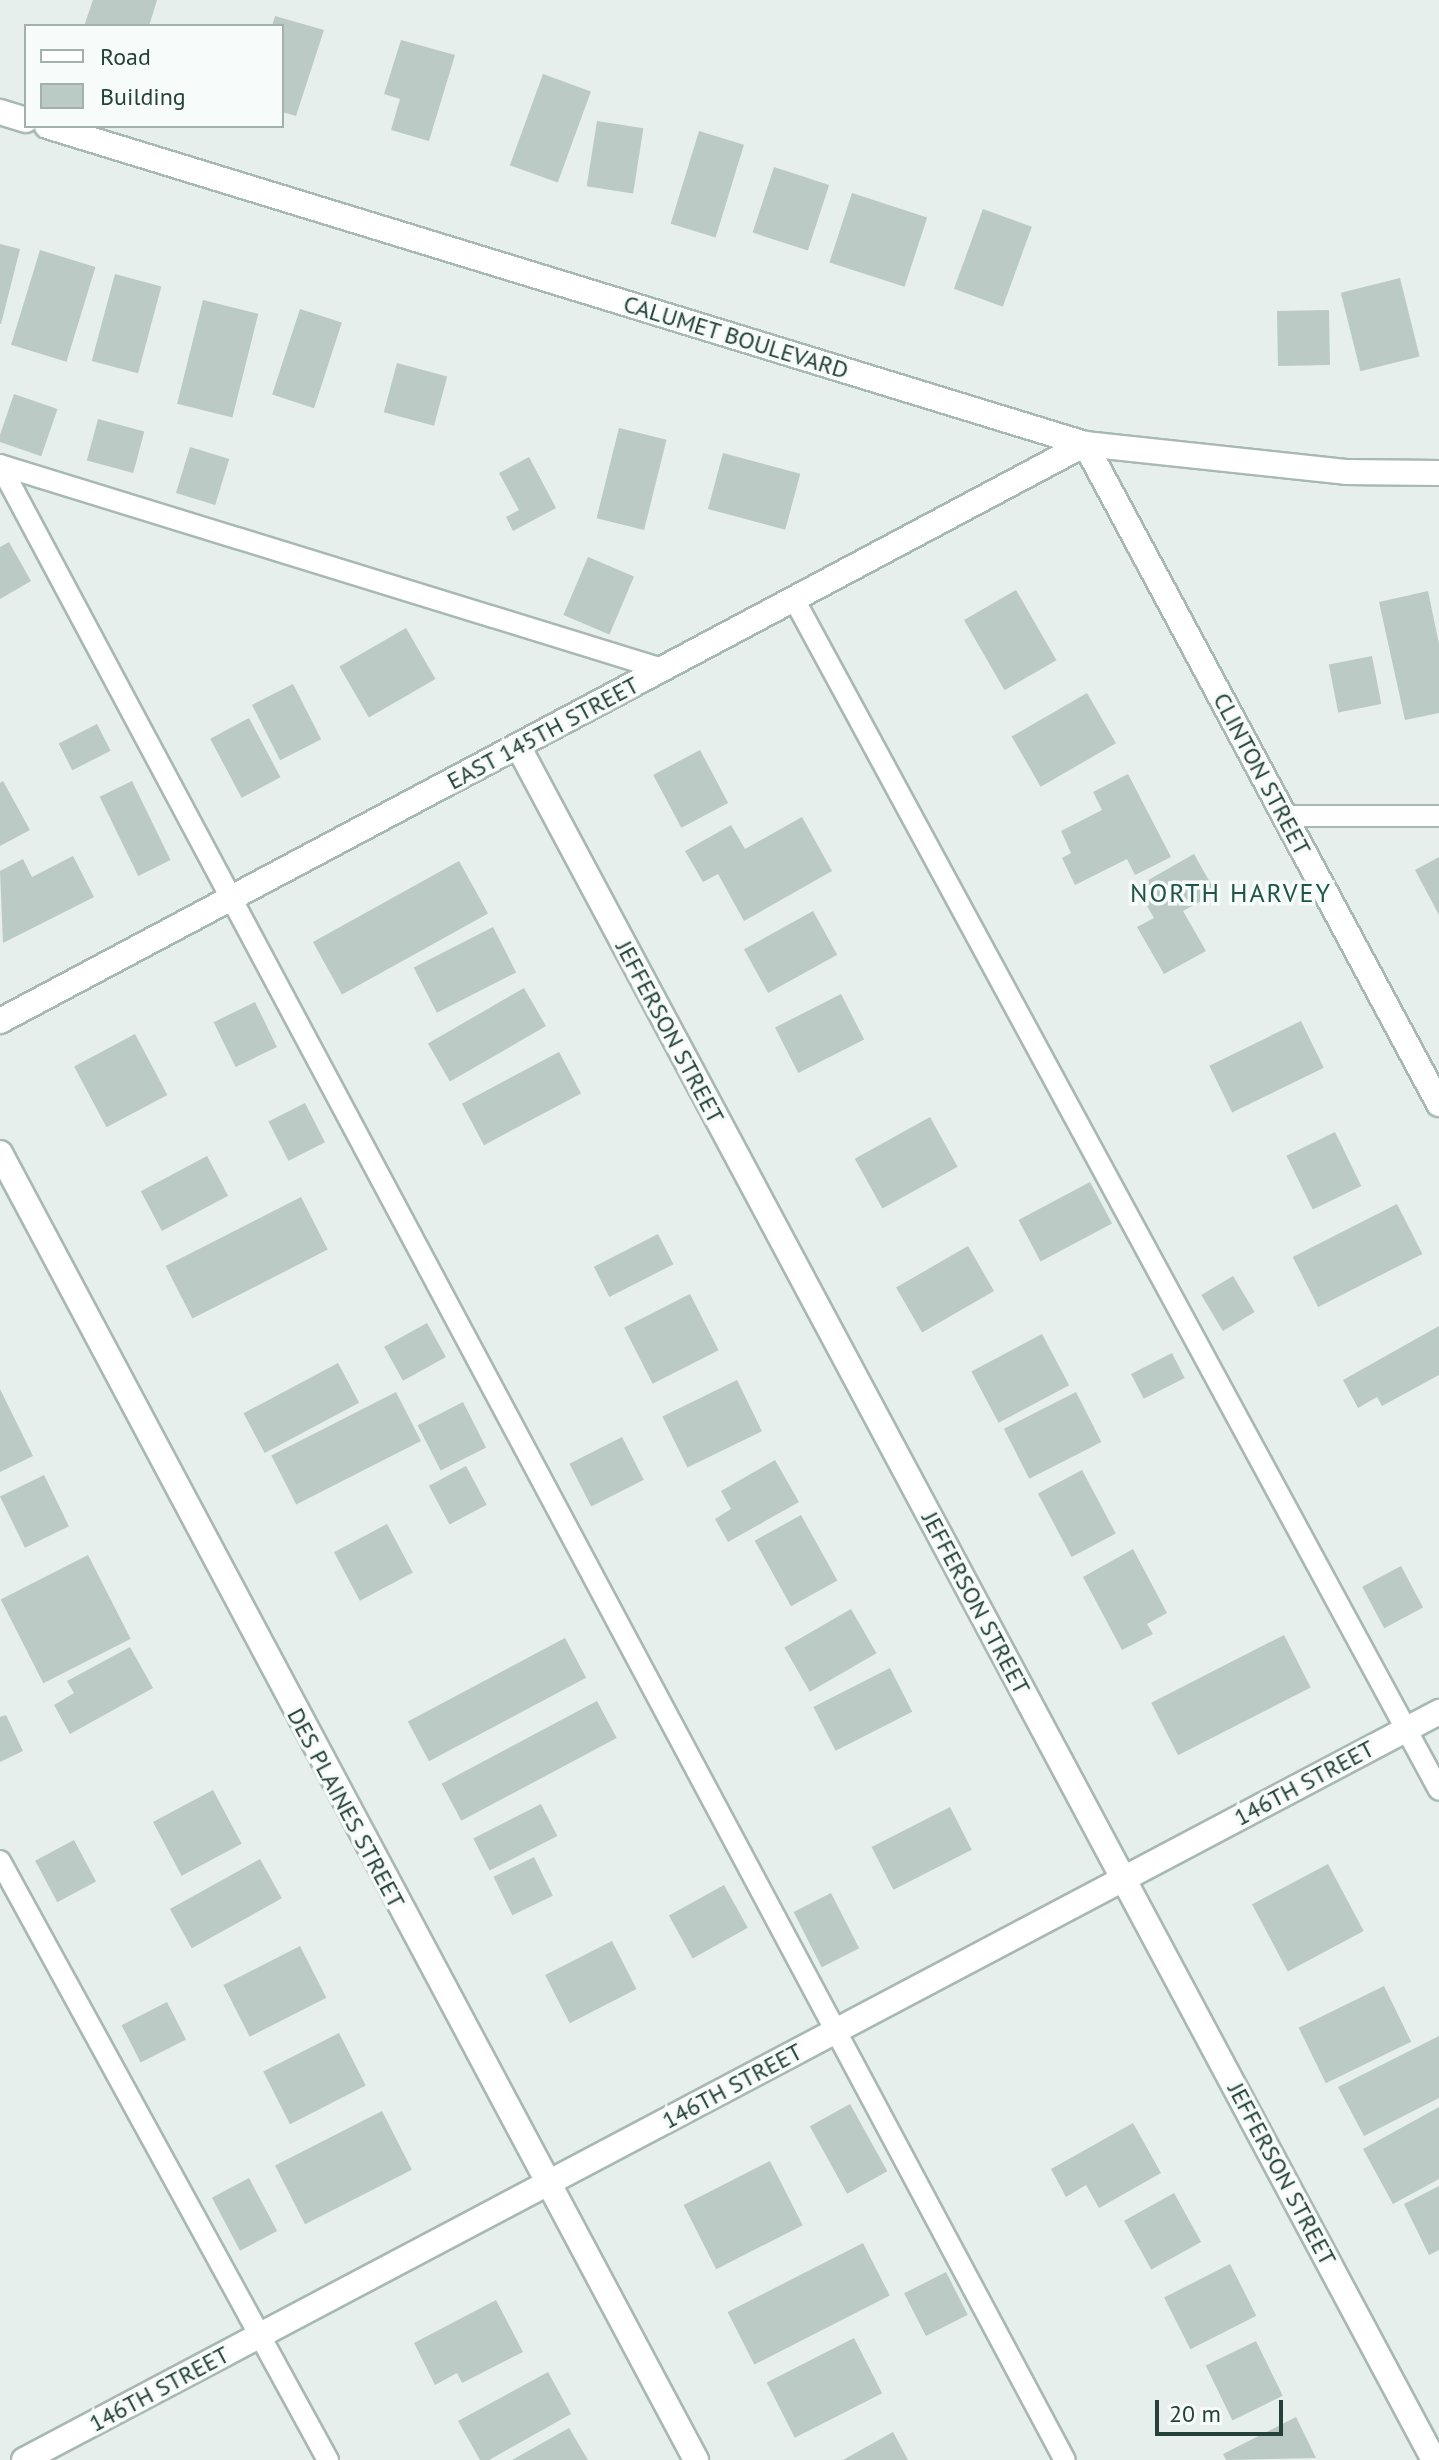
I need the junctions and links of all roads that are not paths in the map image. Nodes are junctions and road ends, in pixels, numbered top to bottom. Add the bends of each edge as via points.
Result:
1 (0, 112) edge
2 (24, 119) edge
3 (54, 128) edge
4 (1085, 444) junction
5 (0, 465) edge
6 (1439, 473) edge
7 (794, 599) junction
8 (662, 669) junction
9 (518, 746) junction
10 (1285, 816) junction
11 (1439, 816) edge
12 (231, 898) junction
13 (0, 1021) edge
14 (1439, 1104) edge
15 (0, 1153) edge
16 (1439, 1712) edge
17 (1406, 1729) junction
18 (1439, 1790) edge
19 (0, 1861) edge
20 (1123, 1879) junction
21 (836, 2031) junction
22 (546, 2185) junction
23 (260, 2336) junction
24 (24, 2460) edge
25 (328, 2460) edge
26 (696, 2460) edge
27 (1065, 2460) edge
28 (1434, 2460) edge

1 - 2 street
3 - 4 street, CALUMET BOULEVARD
4 - 6 street, CALUMET BOULEVARD via 1346,472
4 - 7 street, EAST 145TH STREET
4 - 10 street, CLINTON STREET
5 - 8 lane
5 - 12 lane
7 - 8 street, EAST 145TH STREET
7 - 17 lane
8 - 9 street, EAST 145TH STREET
9 - 12 street, EAST 145TH STREET
9 - 20 street, JEFFERSON STREET
10 - 11 lane
10 - 14 street, CLINTON STREET
12 - 13 street, EAST 145TH STREET
12 - 21 lane
15 - 22 street, DES PLAINES STREET
16 - 17 street, 146TH STREET
17 - 18 lane
17 - 20 street, 146TH STREET
19 - 23 lane
20 - 21 street, 146TH STREET
20 - 28 street, JEFFERSON STREET
21 - 22 street, 146TH STREET
21 - 27 lane
22 - 23 street, 146TH STREET
22 - 26 street, DES PLAINES STREET
23 - 24 street, 146TH STREET
23 - 25 lane

